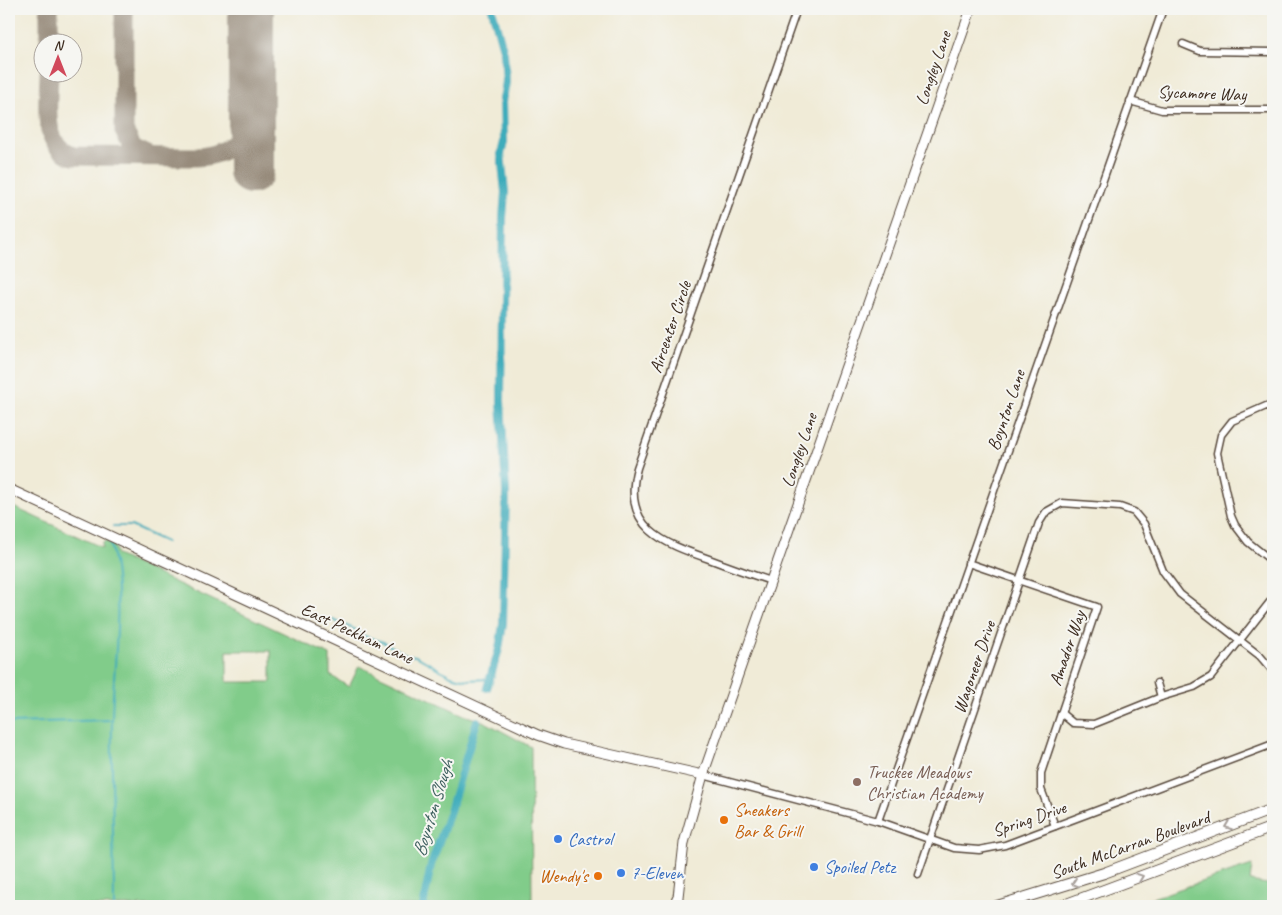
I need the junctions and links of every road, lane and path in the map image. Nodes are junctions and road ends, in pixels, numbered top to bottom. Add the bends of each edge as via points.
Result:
1 (797, 9) edge
2 (971, 9) edge
3 (1162, 9) edge
4 (1183, 44) dead end
5 (1273, 52) edge
6 (1130, 101) junction
7 (1273, 110) edge
8 (1273, 403) edge
9 (9, 489) edge
10 (1273, 562) edge
11 (968, 563) junction
12 (771, 581) junction
13 (1019, 581) junction
14 (1273, 598) edge
15 (1241, 642) junction
16 (1273, 671) edge
17 (1157, 683) dead end
18 (1161, 697) junction
19 (1061, 713) junction
20 (1273, 744) edge
21 (703, 775) junction
22 (1273, 809) edge
23 (878, 821) junction
24 (1055, 826) junction
25 (1273, 827) edge
26 (930, 839) junction
27 (918, 874) dead end
28 (678, 904) edge
29 (997, 906) edge
30 (1062, 906) edge

1 - 12 street, Aircenter Circle via 637,468 633,489 641,519 662,541
2 - 12 main road, Longley Lane
3 - 6 street, Boynton Lane
4 - 5 street via 1200,51
6 - 7 street, Sycamore Way via 1162,110
6 - 11 street, Boynton Lane
8 - 10 street via 1232,421 1222,435 1217,453 1235,525 1248,542
9 - 21 main road, East Peckham Lane via 538,735 564,744
11 - 13 street, Amador Way
11 - 23 street, Boynton Lane
12 - 21 main road, Longley Lane
13 - 15 street, Wagoneer Drive via 1042,518 1052,507 1068,502 1120,507 1134,512 1144,524 1163,571 1180,594
13 - 19 street, Amador Way via 1097,607
13 - 26 street, Wagoneer Drive
14 - 15 street
15 - 16 street
15 - 18 street via 1212,677 1194,687
17 - 18 street
18 - 19 street via 1094,724 1074,723
19 - 24 street, Amador Way via 1040,773 1041,789
20 - 24 street, Spring Drive
21 - 23 street, Spring Drive
21 - 28 main road, Longley Lane via 684,843
22 -> 29 main road, South McCarran Boulevard via 1096,876
23 - 26 street, Spring Drive
24 - 26 street, Spring Drive via 1005,845 979,850 954,848
30 -> 25 main road, South McCarran Boulevard
26 - 27 street, Wagoneer Drive

